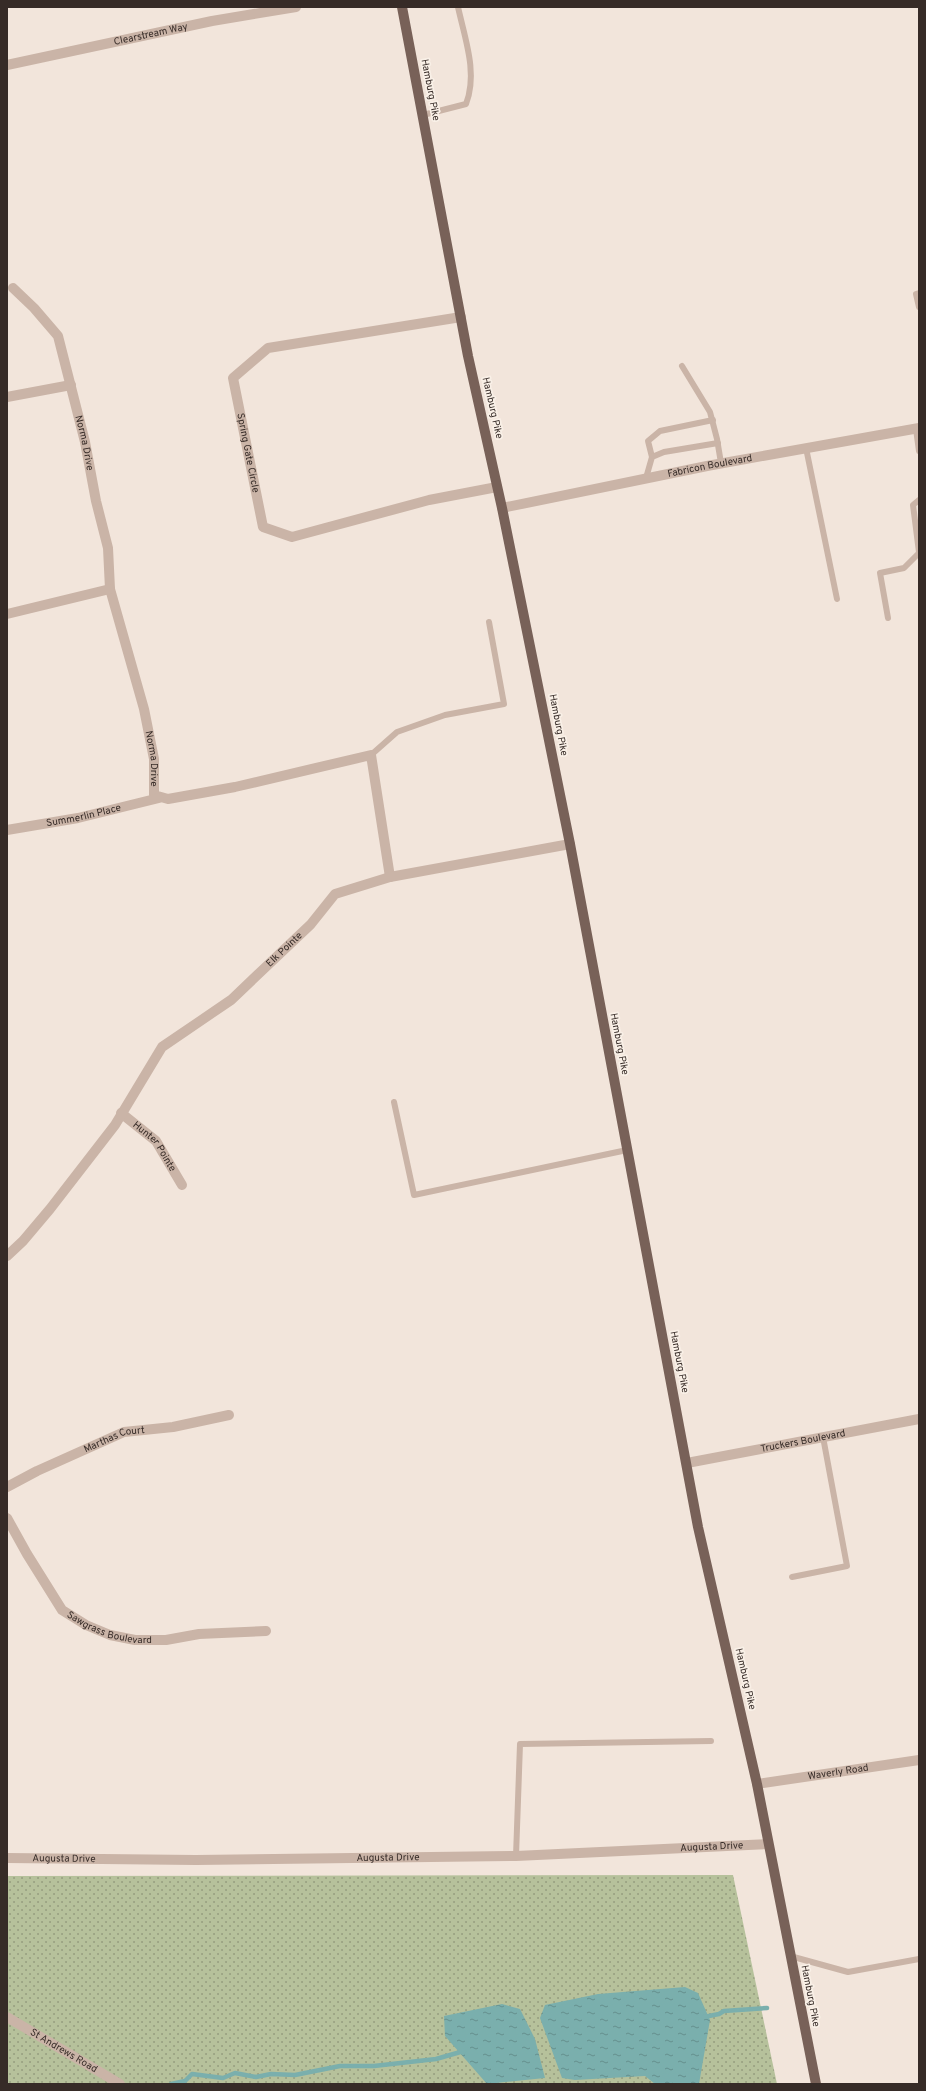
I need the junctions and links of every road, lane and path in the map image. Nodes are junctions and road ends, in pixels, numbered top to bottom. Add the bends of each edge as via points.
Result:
1 (296, 7) edge
2 (402, 7) edge
3 (458, 7) edge
4 (7, 65) edge
5 (423, 115) junction
6 (13, 288) dead end
7 (919, 294) edge
8 (919, 307) edge
9 (461, 317) junction
10 (682, 366) dead end
11 (71, 385) junction
12 (7, 397) edge
13 (712, 420) junction
14 (918, 428) edge
15 (718, 443) junction
16 (806, 448) junction
17 (919, 451) edge
18 (652, 457) junction
19 (721, 463) junction
20 (646, 478) junction
21 (497, 486) junction
22 (919, 500) edge
23 (502, 508) junction
24 (919, 553) edge
25 (110, 589) junction
26 (837, 599) dead end
27 (7, 614) edge
28 (888, 618) dead end
29 (489, 622) dead end
30 (371, 755) junction
31 (159, 798) junction
32 (7, 830) edge
33 (570, 844) junction
34 (390, 877) junction
35 (394, 1102) dead end
36 (121, 1113) junction
37 (627, 1150) junction
38 (182, 1185) dead end
39 (7, 1256) edge
40 (230, 1415) dead end
41 (919, 1419) edge
42 (824, 1437) junction
43 (687, 1463) junction
44 (7, 1487) edge
45 (7, 1518) edge
46 (792, 1577) dead end
47 (266, 1631) dead end
48 (711, 1741) dead end
49 (919, 1760) edge
50 (757, 1784) junction
51 (768, 1844) junction
52 (516, 1856) junction
53 (7, 1858) edge
54 (790, 1956) junction
55 (919, 1959) edge
56 (7, 2017) edge
57 (120, 2084) edge
58 (816, 2084) edge

1 - 4 street, Clearstream Way via 212,21
2 - 5 main road, Hamburg Pike
3 - 5 lane via 472,73 471,91 466,104
5 - 9 main road, Hamburg Pike
6 - 11 street, Norma Drive via 58,336
7 - 8 lane via 916,294
9 - 21 main road, Hamburg Pike
9 - 21 street, Spring Gate Circle via 268,348 233,378 254,487 263,527 292,537 429,500
10 - 13 lane via 710,412
11 - 12 street
11 - 25 street, Norma Drive via 108,548
13 - 15 lane
13 - 18 lane via 660,431 648,441
14 - 16 street, Fabricon Boulevard
14 - 17 lane
15 - 18 lane via 664,452
15 - 19 lane
16 - 19 street, Fabricon Boulevard
16 - 26 lane
18 - 20 lane
19 - 20 street, Fabricon Boulevard
20 - 23 street, Fabricon Boulevard
21 - 23 main road, Hamburg Pike
22 - 24 lane via 912,505
23 - 33 main road, Hamburg Pike
24 - 28 lane via 904,568 880,573
25 - 27 street
25 - 31 street, Norma Drive via 144,710 154,759 154,795
29 - 30 lane via 504,704 445,715 397,732
30 - 31 street, Norma Drive via 235,787 168,799
30 - 34 street
31 - 32 street, Summerlin Place via 78,818
33 - 34 street, Elk Pointe via 492,856
33 - 37 main road, Hamburg Pike
34 - 36 street, Elk Pointe via 335,894 311,924 231,1000 162,1047
35 - 37 lane via 414,1195
36 - 38 street, Hunter Pointe via 156,1141
36 - 39 street, Elk Pointe via 74,1178 23,1241
37 - 43 main road, Hamburg Pike
40 - 44 street, Marthas Court via 173,1427 124,1432
41 - 42 street, Truckers Boulevard
42 - 43 street, Truckers Boulevard
42 - 46 lane via 848,1566
43 - 50 main road, Hamburg Pike via 698,1527
45 - 47 street, Sawgrass Boulevard via 62,1610 92,1628 135,1640 166,1640 199,1634
48 - 52 lane via 520,1744
49 - 50 street, Waverly Road
50 - 51 main road, Hamburg Pike
51 - 52 street, Augusta Drive
51 - 54 main road, Hamburg Pike
52 - 53 street, Augusta Drive via 196,1860
54 - 55 lane via 848,1972
54 - 58 main road, Hamburg Pike
56 - 57 street, St Andrews Road

